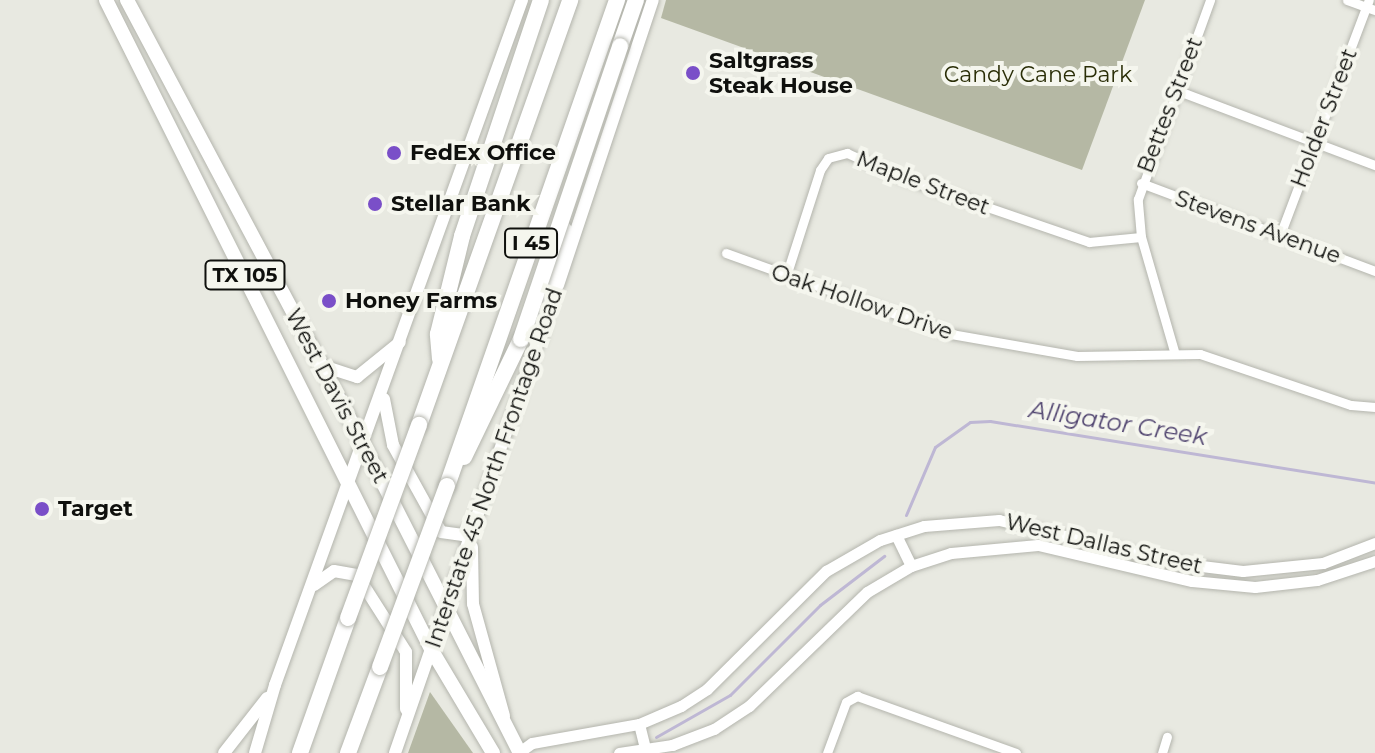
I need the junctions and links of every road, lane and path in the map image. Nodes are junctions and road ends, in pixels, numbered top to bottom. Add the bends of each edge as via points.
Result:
1 (106, 0) edge
2 (127, 0) edge
3 (522, 0) edge
4 (541, 0) edge
5 (570, 0) edge
6 (620, 0) edge
7 (636, 0) edge
8 (653, 0) edge
9 (1210, 0) edge
10 (1347, 0) edge
11 (1370, 6) edge
12 (1176, 90) junction
13 (1315, 142) junction
14 (1375, 165) edge
15 (1141, 183) junction
16 (1280, 235) junction
17 (1141, 237) junction
18 (726, 253) dead end
19 (1375, 271) edge
20 (786, 276) junction
21 (539, 337) junction
22 (403, 339) junction
23 (1174, 351) junction
24 (440, 363) junction
25 (323, 366) junction
26 (384, 392) junction
27 (1375, 407) edge
28 (365, 445) junction
29 (447, 486) junction
30 (349, 487) junction
31 (477, 521) junction
32 (1022, 523) junction
33 (472, 535) junction
34 (896, 535) junction
35 (1375, 543) edge
36 (1022, 545) junction
37 (1154, 557) junction
38 (1375, 561) edge
39 (1323, 563) junction
40 (911, 566) junction
41 (1243, 571) junction
42 (1150, 572) junction
43 (313, 586) junction
44 (1273, 586) junction
45 (1243, 587) junction
46 (447, 607) junction
47 (431, 649) junction
48 (275, 685) junction
49 (406, 721) junction
50 (505, 723) junction
51 (639, 724) junction
52 (1167, 737) dead end
53 (646, 752) edge
54 (224, 753) edge
55 (255, 753) edge
56 (300, 753) edge
57 (348, 753) edge
58 (395, 753) edge
59 (493, 753) edge
60 (519, 753) edge
61 (619, 753) edge
62 (827, 753) edge
63 (1016, 753) edge
64 (1162, 753) edge

1 - 30 main road, West Davis Street / TX 105
2 - 25 main road, West Davis Street / TX 105
3 - 22 main road
4 - 24 highway via 462,236 438,334
5 - 24 highway, I 45
6 - 21 highway
6 - 29 highway, I 45
7 - 29 highway, bridge via 521,339 480,431
8 - 21 main road, Interstate 45 North Frontage Road
9 - 12 street, Bettes Street
10 - 11 street
11 - 13 street, Holder Street
12 - 13 street
12 - 15 street, Bettes Street
13 - 14 street
13 - 16 street, Holder Street
15 - 16 street, Stevens Avenue
15 - 17 street, Bettes Street
16 - 19 street, Stevens Avenue
17 - 20 street, Maple Street via 1089,242 900,177 847,153 828,158 820,170
17 - 23 street, Bettes Street
18 - 20 street, Oak Hollow Drive
20 - 23 street, Oak Hollow Drive via 951,334 1077,356
21 - 31 main road, Interstate 45 North Frontage Road
22 - 25 main road via 373,369 357,377
22 - 26 main road
23 - 27 street, Oak Hollow Drive via 1234,362 1351,405
24 - 56 highway, I 45, bridge
25 - 28 main road, West Davis Street / TX 105
26 - 28 main road
26 - 31 main road via 385,427 441,532 463,535
28 - 30 main road
28 - 46 main road, West Davis Street / TX 105
29 - 57 highway, I 45, bridge
30 - 43 main road
30 - 47 main road, West Davis Street / TX 105
31 - 33 main road, Interstate 45 North Frontage Road
32 - 34 street, West Dallas Street via 973,518
32 - 36 street
32 - 37 street, West Dallas Street
33 - 46 main road, Interstate 45 North Frontage Road
33 - 50 main road via 473,604
34 - 40 street
34 - 51 street, West Dallas Street via 826,571 707,689
35 - 39 street, West Dallas Street
36 - 40 street, West Dallas Street via 962,551
36 - 42 street, West Dallas Street
37 - 41 street, West Dallas Street
37 - 42 street
38 - 44 street, West Dallas Street via 1317,580
39 - 41 street, West Dallas Street
39 - 44 street via 1311,572 1280,578
40 - 53 street, West Dallas Street via 851,604 732,719
41 - 45 street
42 - 45 street, West Dallas Street
43 - 48 main road
43 - 49 main road via 334,571 357,575 406,652
44 - 45 street, West Dallas Street
46 - 47 main road, Interstate 45 North Frontage Road
46 - 50 main road, West Davis Street / TX 105
47 - 49 main road, Interstate 45 North Frontage Road
47 - 59 main road, West Davis Street / TX 105
48 - 54 main road
48 - 55 main road
49 - 58 main road, Interstate 45 North Frontage Road
50 - 60 main road, West Davis Street / TX 105
51 - 53 street
51 - 60 street, West Dallas Street via 532,743
52 - 64 street
53 - 61 street, West Dallas Street
62 - 63 street via 852,698 863,697

